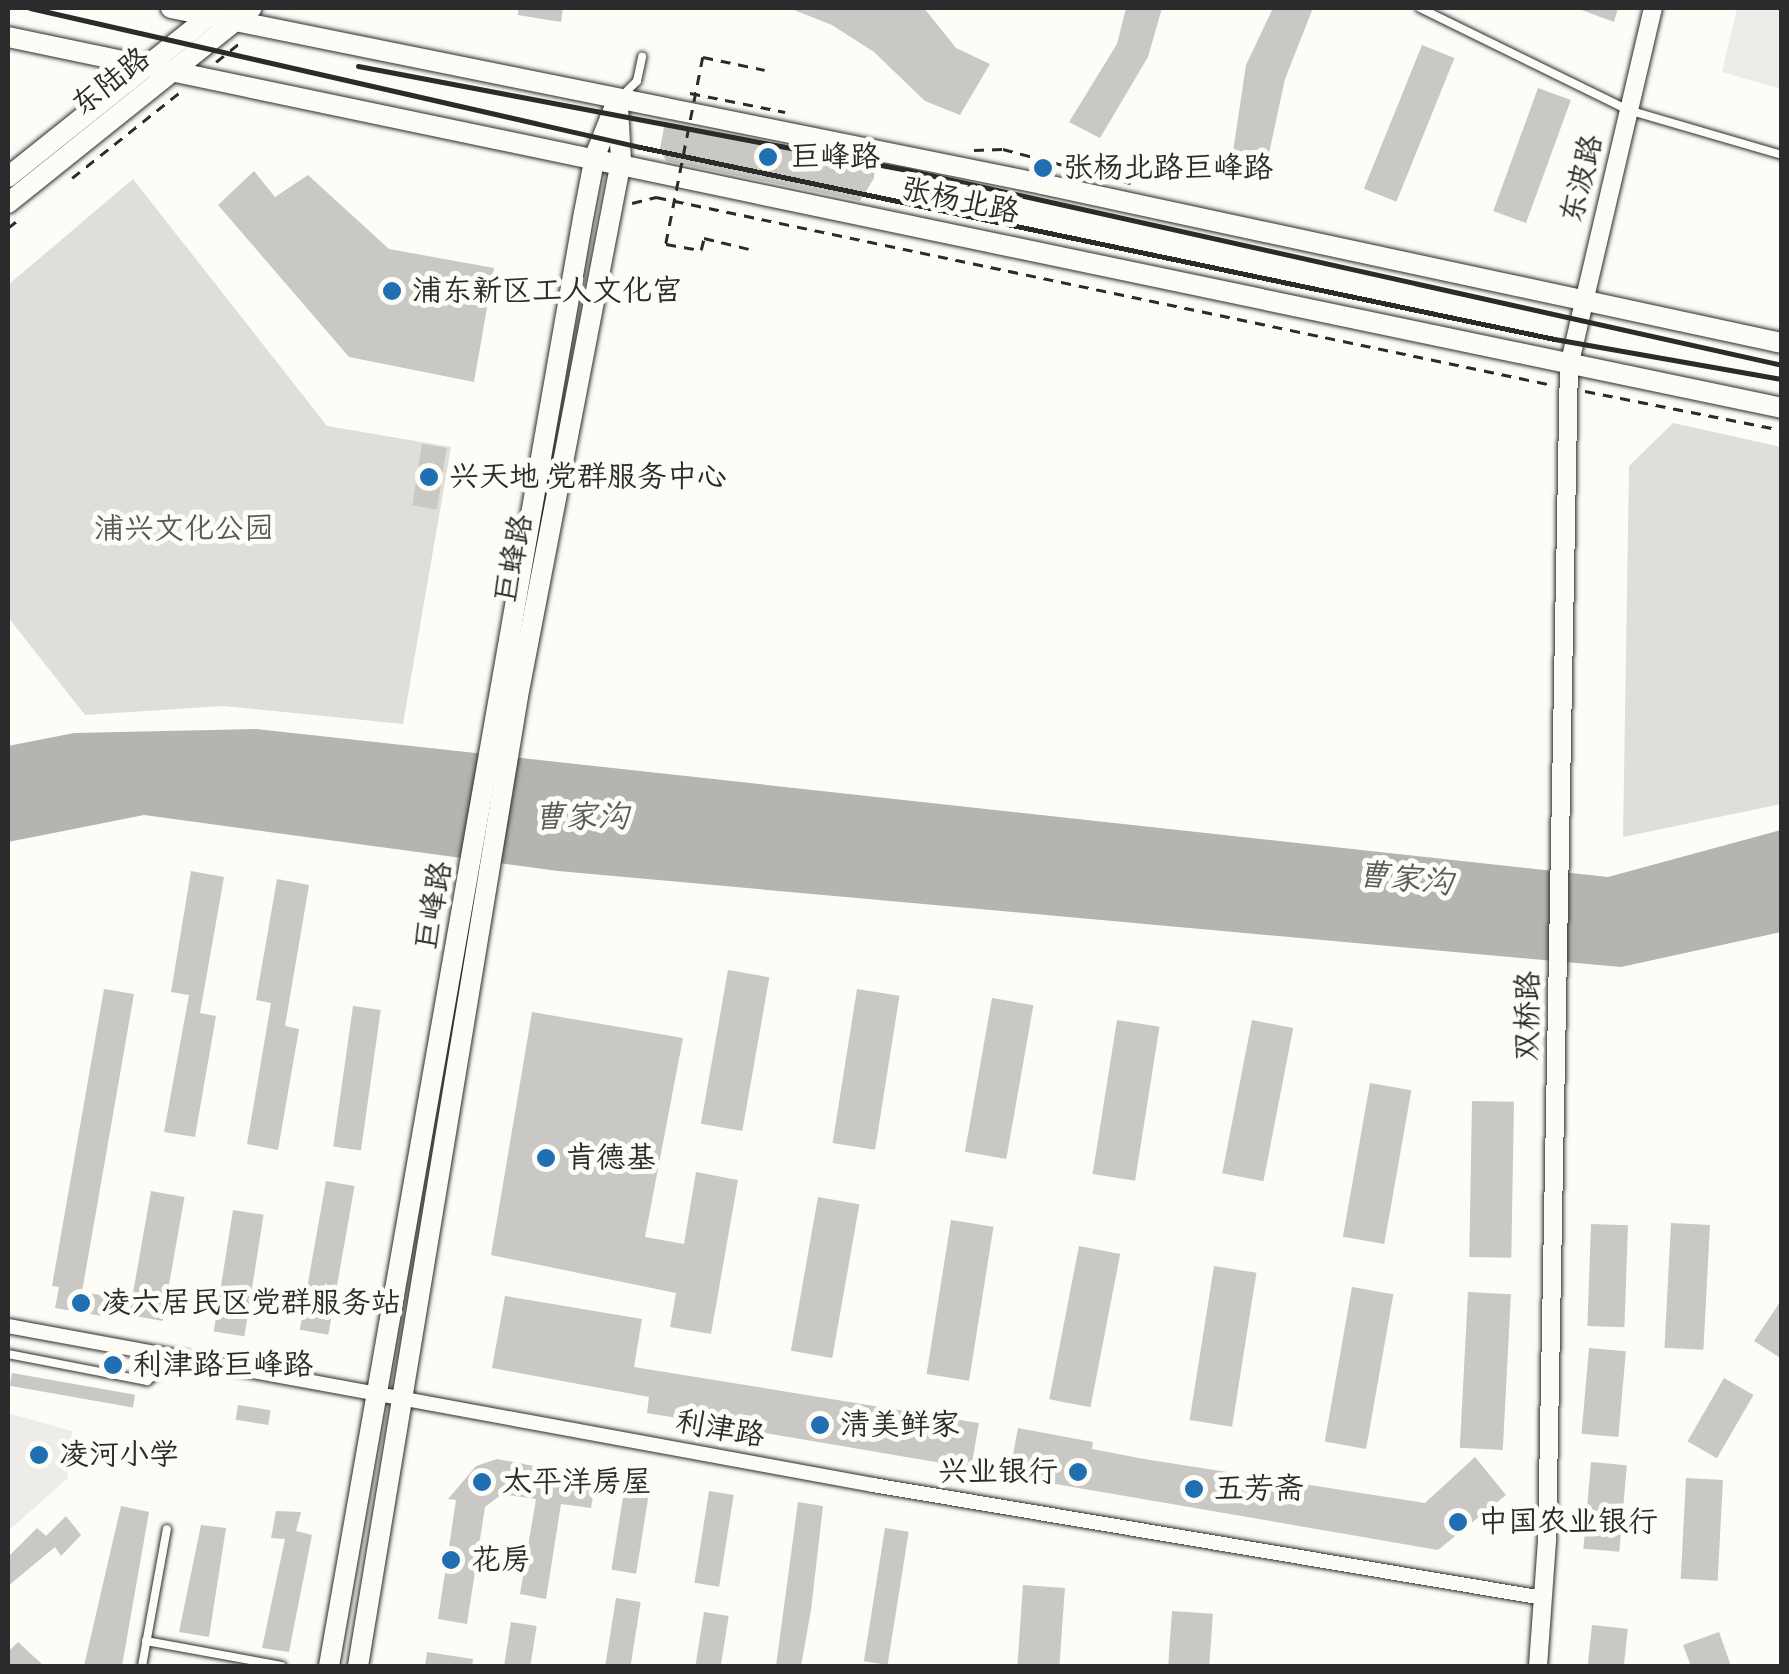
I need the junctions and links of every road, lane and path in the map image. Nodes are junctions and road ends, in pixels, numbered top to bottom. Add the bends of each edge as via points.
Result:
1 (170, 8) edge
2 (1420, 8) edge
3 (1653, 8) edge
4 (221, 15) edge
5 (255, 17) edge
6 (8, 36) edge
7 (642, 57) dead end
8 (147, 68) junction
9 (764, 70) dead end
10 (172, 72) junction
11 (198, 78) junction
12 (618, 100) junction
13 (1628, 110) junction
14 (1782, 155) edge
15 (595, 156) junction
16 (621, 161) junction
17 (8, 177) edge
18 (64, 183) dead end
19 (15, 210) edge
20 (624, 219) dead end
21 (8, 228) edge
22 (749, 249) dead end
23 (1579, 302) junction
24 (1782, 343) edge
25 (1569, 366) junction
26 (1569, 388) junction
27 (1782, 408) edge
28 (1782, 430) edge
29 (509, 694) junction
30 (473, 910) junction
31 (8, 1326) edge
32 (8, 1354) edge
33 (179, 1357) junction
34 (377, 1394) junction
35 (406, 1399) junction
36 (166, 1529) dead end
37 (1543, 1598) junction
38 (146, 1641) junction
39 (229, 1656) junction
40 (142, 1666) edge
41 (232, 1666) edge
42 (282, 1666) edge
43 (329, 1666) edge
44 (358, 1666) edge
45 (1538, 1666) edge

1 - 4 main road
2 - 13 lane
3 - 13 street, 东波路
4 - 5 main road, 东陆路
4 - 8 main road, 东陆路
4 - 10 main road, 东陆路
5 - 11 path
5 - 12 main road, 张杨北路
6 - 8 main road, 张杨北路
7 - 12 lane via 637,81
8 - 10 main road, 张杨北路
8 - 17 main road, 东陆路
9 - 22 path, bridge via 703,57 666,244 701,250 704,238
10 - 11 main road, 张杨北路
10 - 19 main road, 东陆路
11 - 15 main road, 张杨北路
11 - 18 path
12 - 15 main road, 巨峰路
12 - 16 main road, 巨蜂路
12 - 23 main road, 张杨北路 via 986,172
13 - 14 lane
13 - 23 street, 东波路
15 - 16 main road, 张杨北路
15 - 29 main road, 巨峰路
16 - 25 main road, 张杨北路
16 - 29 main road, 巨蜂路
19 - 21 path
20 - 26 path via 631,204 656,197
23 - 24 main road, 张杨北路
23 - 25 street, 东波路
25 - 26 street, 双桥路
25 - 27 main road, 张杨北路
26 - 28 path
26 - 37 street, 双桥路
29 - 30 main road, 巨峰路
30 - 34 main road, 巨峰路
30 - 35 main road, 巨峰路
31 - 33 street, 利津路
32 - 33 lane via 146,1380
33 - 34 street, 利津路
34 - 35 street, 利津路
34 - 43 main road, 巨峰路
35 - 37 street, 利津路
35 - 44 main road, 巨峰路
36 - 38 lane
37 - 45 street, 双桥路
38 - 39 lane
38 - 40 lane
39 - 41 lane
39 - 42 lane

